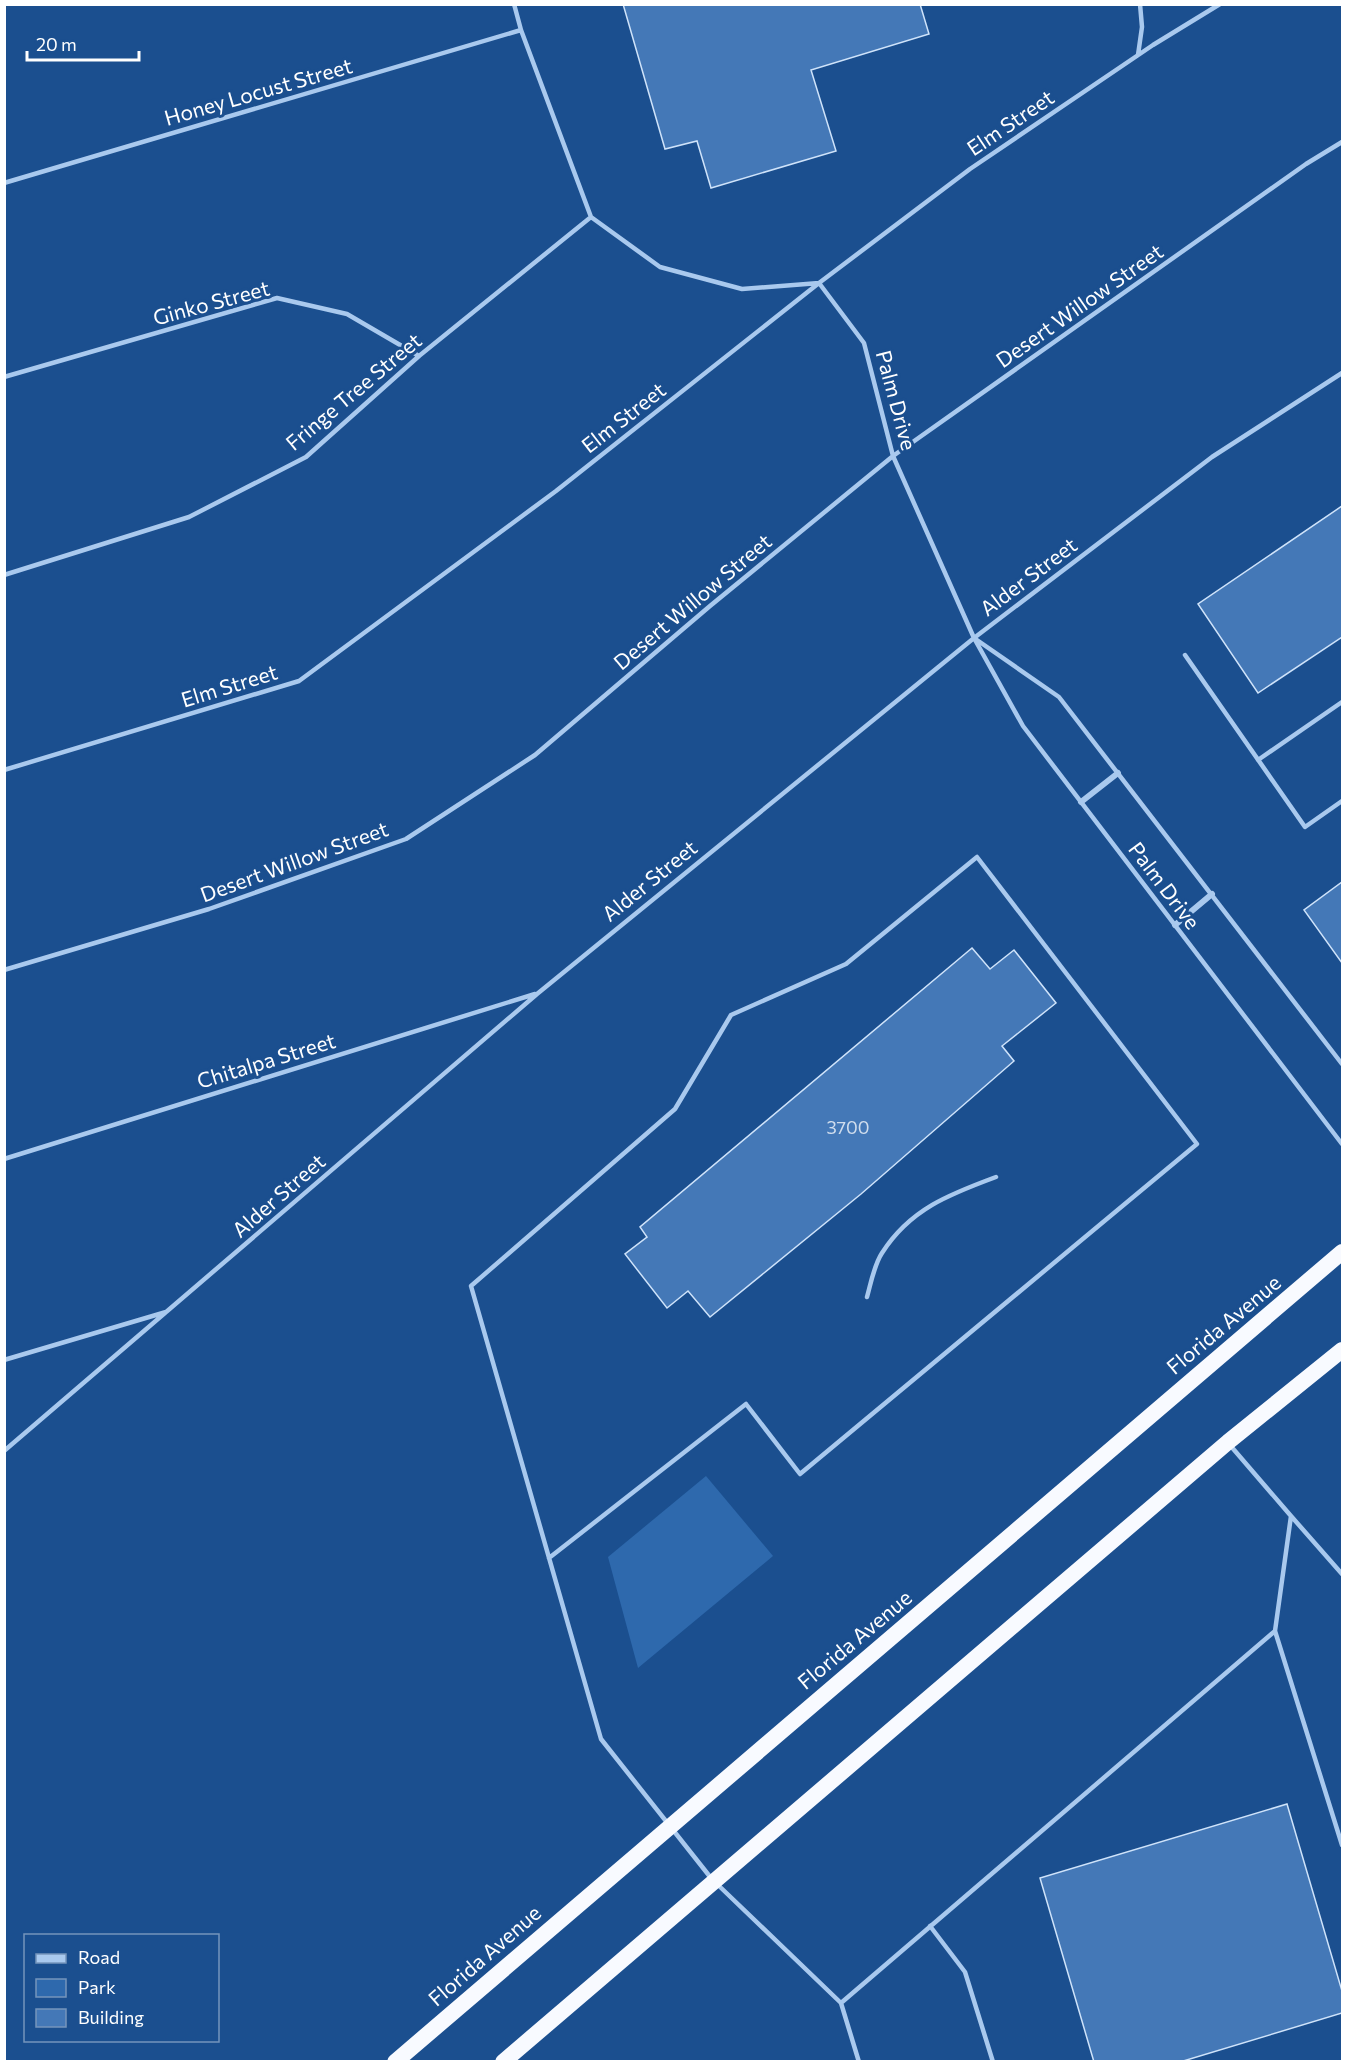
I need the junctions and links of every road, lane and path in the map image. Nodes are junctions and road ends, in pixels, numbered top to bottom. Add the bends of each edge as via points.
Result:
1 (514, 4) edge
2 (1140, 4) edge
3 (1220, 4) edge
4 (521, 30) junction
5 (1138, 55) junction
6 (1342, 142) edge
7 (4, 183) edge
8 (591, 217) junction
9 (819, 283) junction
10 (419, 356) junction
11 (1342, 373) edge
12 (4, 377) edge
13 (893, 456) junction
14 (4, 575) edge
15 (974, 638) junction
16 (1185, 655) dead end
17 (1342, 702) edge
18 (1258, 760) junction
19 (4, 770) edge
20 (1118, 773) junction
21 (1342, 801) edge
22 (1081, 802) junction
23 (1212, 894) junction
24 (1175, 925) junction
25 (4, 970) edge
26 (537, 994) junction
27 (1342, 1064) edge
28 (1342, 1144) edge
29 (4, 1158) edge
30 (996, 1177) dead end
31 (1342, 1252) edge
32 (867, 1297) dead end
33 (169, 1311) junction
34 (1342, 1350) edge
35 (4, 1359) edge
36 (1228, 1442) junction
37 (4, 1450) edge
38 (1291, 1516) junction
39 (549, 1558) junction
40 (1342, 1574) edge
41 (1275, 1631) junction
42 (670, 1825) junction
43 (1342, 1845) edge
44 (713, 1880) junction
45 (930, 1926) junction
46 (841, 2003) junction
47 (395, 2061) edge
48 (503, 2061) edge
49 (859, 2061) edge
50 (993, 2061) edge

1 - 4 lane
2 - 5 lane
3 - 5 lane, Elm Street
4 - 7 lane, Honey Locust Street
4 - 8 lane
5 - 9 lane, Elm Street via 970,169
6 - 13 lane, Desert Willow Street
8 - 9 lane via 660,267 742,290
8 - 10 lane, Fringe Tree Street
9 - 13 lane, Palm Drive via 864,343
9 - 19 lane, Elm Street via 556,491 299,681
10 - 12 lane, Ginko Street via 347,314 277,298
10 - 14 lane, Fringe Tree Street via 306,457 189,517
11 - 15 lane, Alder Street via 1212,457
13 - 15 lane, Palm Drive
13 - 25 lane, Desert Willow Street via 535,755 406,838 209,909
15 - 20 lane, Palm Drive via 1059,697
15 - 22 lane, Palm Drive via 1023,726
15 - 26 lane, Alder Street
16 - 18 lane
17 - 18 lane
18 - 21 lane via 1305,827
20 - 22 street
20 - 23 lane, Palm Drive
22 - 24 lane, Palm Drive
23 - 24 street
23 - 27 lane, Palm Drive
24 - 28 lane, Palm Drive
26 - 29 lane, Chitalpa Street
26 - 33 lane, Alder Street
30 - 32 lane via 945,1196 909,1220 881,1254
31 - 42 highway, Florida Avenue
33 - 35 lane
33 - 37 lane, Alder Street
34 - 36 highway
36 - 38 lane
36 - 44 highway
38 - 40 lane
38 - 41 lane
39 - 39 lane via 471,1286 675,1109 732,1015 846,964 978,857 1197,1144 800,1474 746,1404
39 - 42 lane via 601,1739
41 - 43 lane
41 - 45 lane
42 - 44 lane
42 - 47 highway, Florida Avenue
44 - 46 lane
44 - 48 highway
45 - 46 lane
45 - 50 lane via 965,1972
46 - 49 lane

